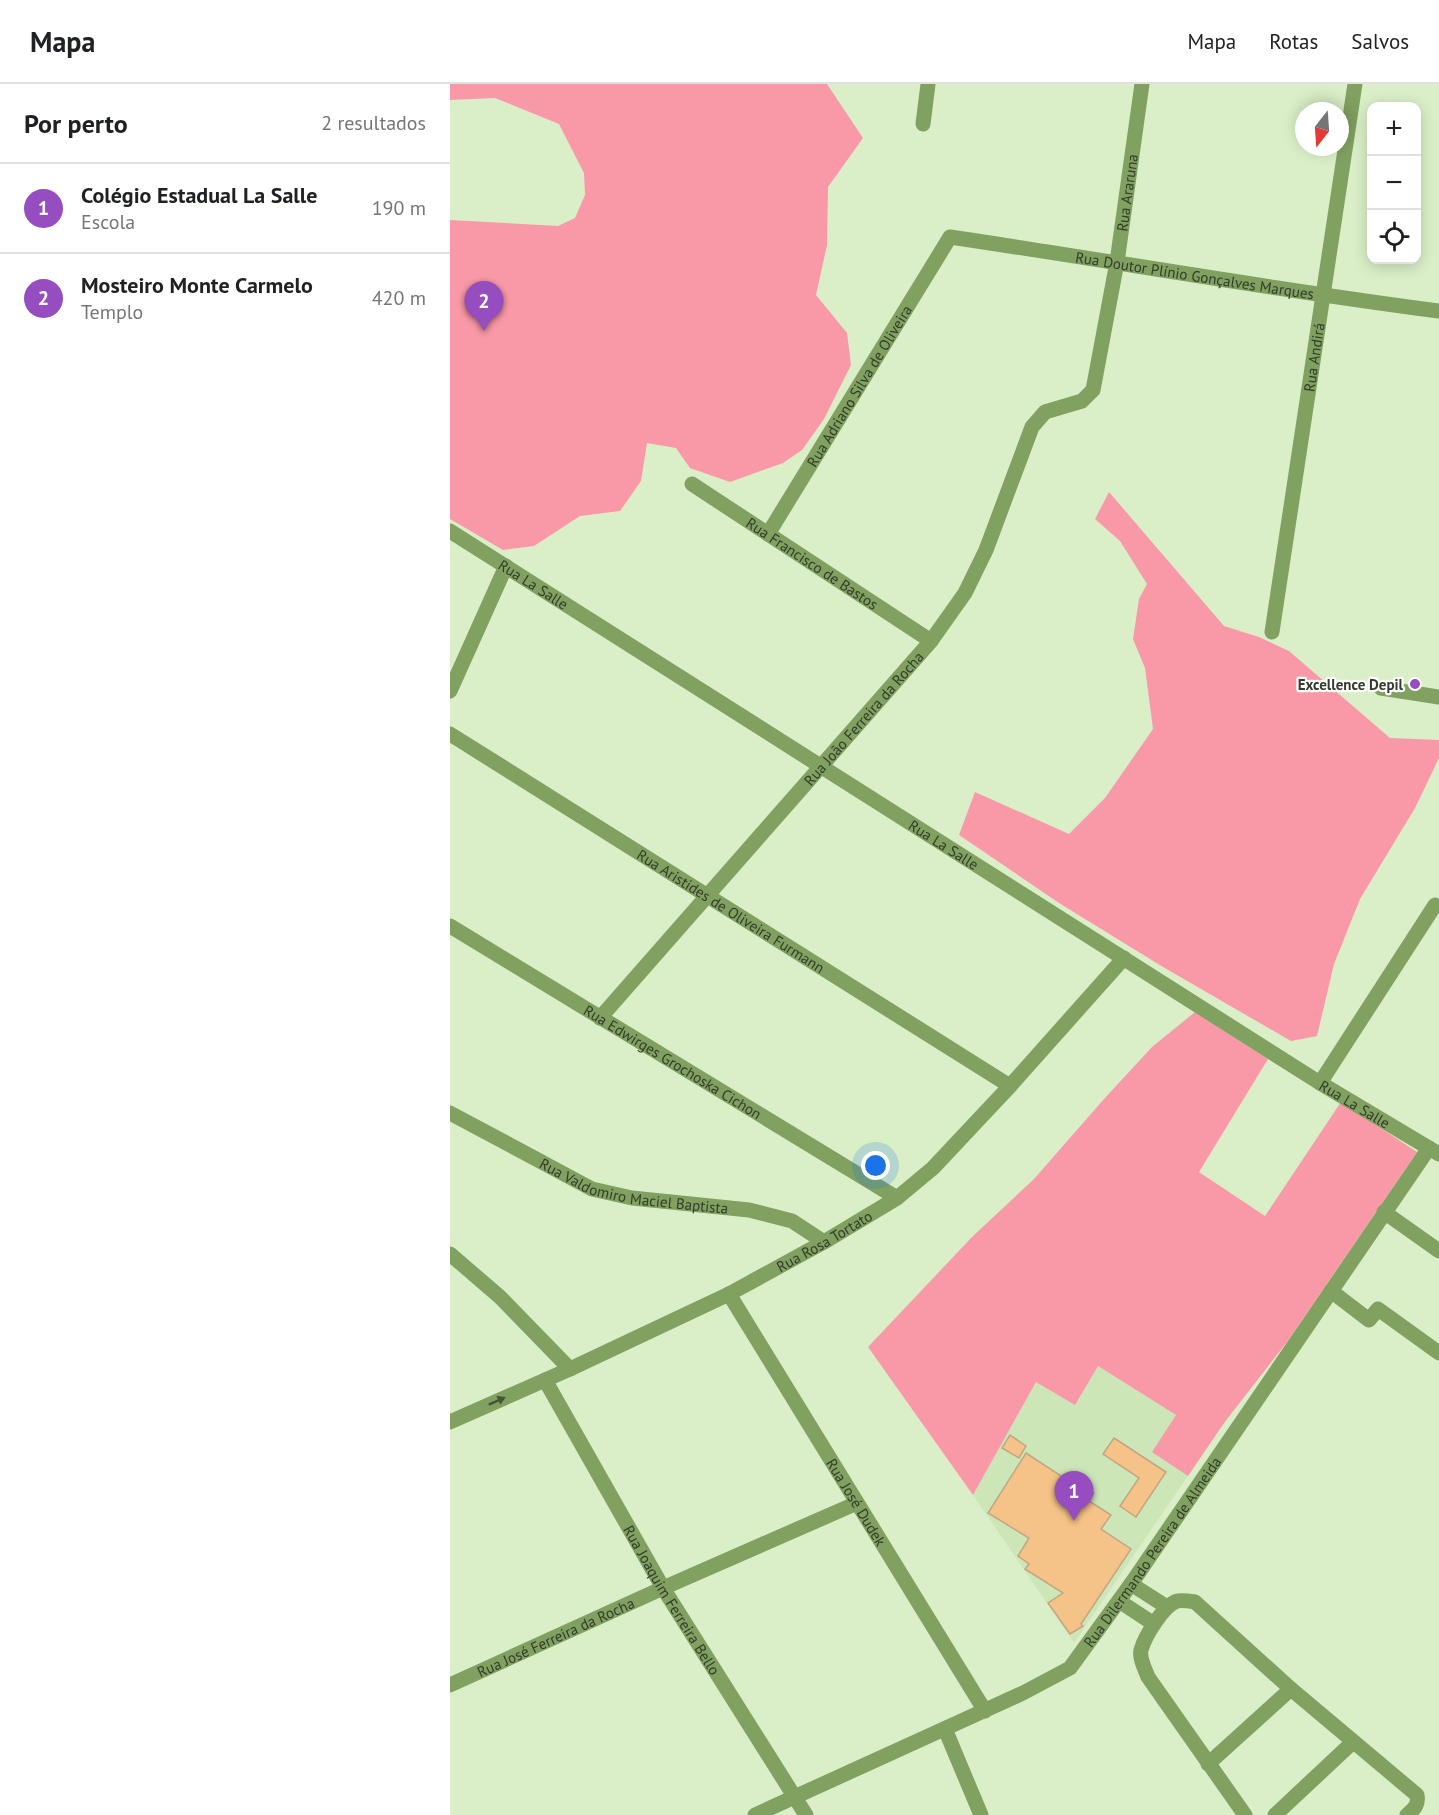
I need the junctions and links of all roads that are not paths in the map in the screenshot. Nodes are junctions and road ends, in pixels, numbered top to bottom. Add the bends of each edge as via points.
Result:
1 (928, 84) edge
2 (1142, 84) edge
3 (1355, 84) edge
4 (922, 124) dead end
5 (950, 237) joint
6 (1117, 262) junction
7 (1323, 296) junction
8 (1439, 311) edge
9 (1082, 401) joint
10 (692, 484) dead end
11 (450, 531) edge
12 (768, 534) junction
13 (506, 566) junction
14 (1272, 632) dead end
15 (931, 641) junction
16 (1382, 688) dead end
17 (450, 691) edge
18 (1439, 697) edge
19 (450, 734) edge
20 (822, 767) junction
21 (707, 897) junction
22 (1435, 905) dead end
23 (450, 926) edge
24 (1124, 958) junction
25 (600, 1018) junction
26 (1320, 1083) junction
27 (1010, 1086) junction
28 (450, 1113) edge
29 (1434, 1151) edge
30 (897, 1198) junction
31 (1384, 1212) junction
32 (824, 1242) junction
33 (1439, 1251) edge
34 (450, 1254) edge
35 (1331, 1291) junction
36 (729, 1294) junction
37 (1439, 1353) edge
38 (570, 1369) junction
39 (545, 1380) junction
40 (450, 1422) edge
41 (857, 1503) junction
42 (1131, 1584) junction
43 (663, 1588) junction
44 (1119, 1601) junction
45 (1167, 1607) junction
46 (1154, 1624) junction
47 (450, 1684) edge
48 (1291, 1689) junction
49 (985, 1711) junction
50 (945, 1729) junction
51 (1353, 1742) junction
52 (1208, 1764) junction
53 (795, 1797) junction
54 (755, 1815) edge
55 (807, 1815) edge
56 (981, 1815) edge
57 (1245, 1815) edge
58 (1275, 1815) edge
59 (1407, 1815) edge

1 - 4 street
2 - 6 street, Rua Araruna
3 - 7 street, Rua Andirá
5 - 6 street, Rua Doutor Plínio Gonçalves Marques
5 - 12 street, Rua Adriano Silva de Oliveira
6 - 7 street, Rua Doutor Plínio Gonçalves Marques
6 - 9 street, Rua Araruna via 1093,390
7 - 8 street, Rua Doutor Plínio Gonçalves Marques
7 - 14 street, Rua Andirá
9 - 15 street, Rua João Ferreira da Rocha via 1045,412 1032,427 986,550 965,593
10 - 12 street, Rua Francisco de Bastos
11 - 13 street, Rua La Salle
12 - 15 street, Rua Francisco de Bastos
13 - 17 street
13 - 20 street, Rua La Salle
15 - 20 street, Rua João Ferreira da Rocha
16 - 18 street
19 - 21 street, Rua Aristides de Oliveira Furmann
20 - 21 street, Rua João Ferreira da Rocha
20 - 24 street, Rua La Salle
21 - 25 street, Rua João Ferreira da Rocha
21 - 27 street, Rua Aristides de Oliveira Furmann
22 - 26 street
23 - 25 street, Rua Edwirges Grochoska Cichon
24 - 26 street, Rua La Salle
24 - 27 street, Rua Rosa Tortato
25 - 30 street, Rua Edwirges Grochoska Cichon
26 - 29 street, Rua La Salle
27 - 30 street, Rua Rosa Tortato via 933,1168
28 - 32 street, Rua Valdomiro Maciel Baptista via 592,1189 632,1198 749,1210 792,1221
29 - 31 street, Rua Dilermando Pereira de Almeida
30 - 32 street, Rua Rosa Tortato
31 - 33 street
31 - 35 street, Rua Dilermando Pereira de Almeida
32 - 36 street, Rua Rosa Tortato
34 - 38 street via 500,1297
35 - 37 street via 1369,1320 1378,1309
35 - 42 street, Rua Dilermando Pereira de Almeida
36 - 38 street, Rua Rosa Tortato
36 - 41 street, Rua José Dudek
38 - 39 street, Rua Rosa Tortato
40 -> 39 street, Rua Rosa Tortato
39 - 43 street, Rua Joaquim Ferreira Bello
41 - 43 street, Rua José Ferreira da Rocha
41 - 49 street, Rua José Dudek
42 - 44 street, Rua Dilermando Pereira de Almeida
42 - 45 street
43 - 47 street, Rua José Ferreira da Rocha
43 - 53 street, Rua Joaquim Ferreira Bello
44 - 46 street
44 - 49 street, Rua Dilermando Pereira de Almeida via 1070,1668
45 - 46 street
45 - 48 street via 1178,1600 1195,1602
46 - 52 street via 1141,1651 1145,1670
48 - 51 street
48 - 52 street
49 - 50 street, Rua Dilermando Pereira de Almeida
50 - 53 street, Rua Dilermando Pereira de Almeida
50 - 56 street
51 - 58 street
51 - 59 street via 1417,1795 1415,1808
52 - 57 street
53 - 54 street, Rua Dilermando Pereira de Almeida
53 - 55 street, Rua Joaquim Ferreira Bello

